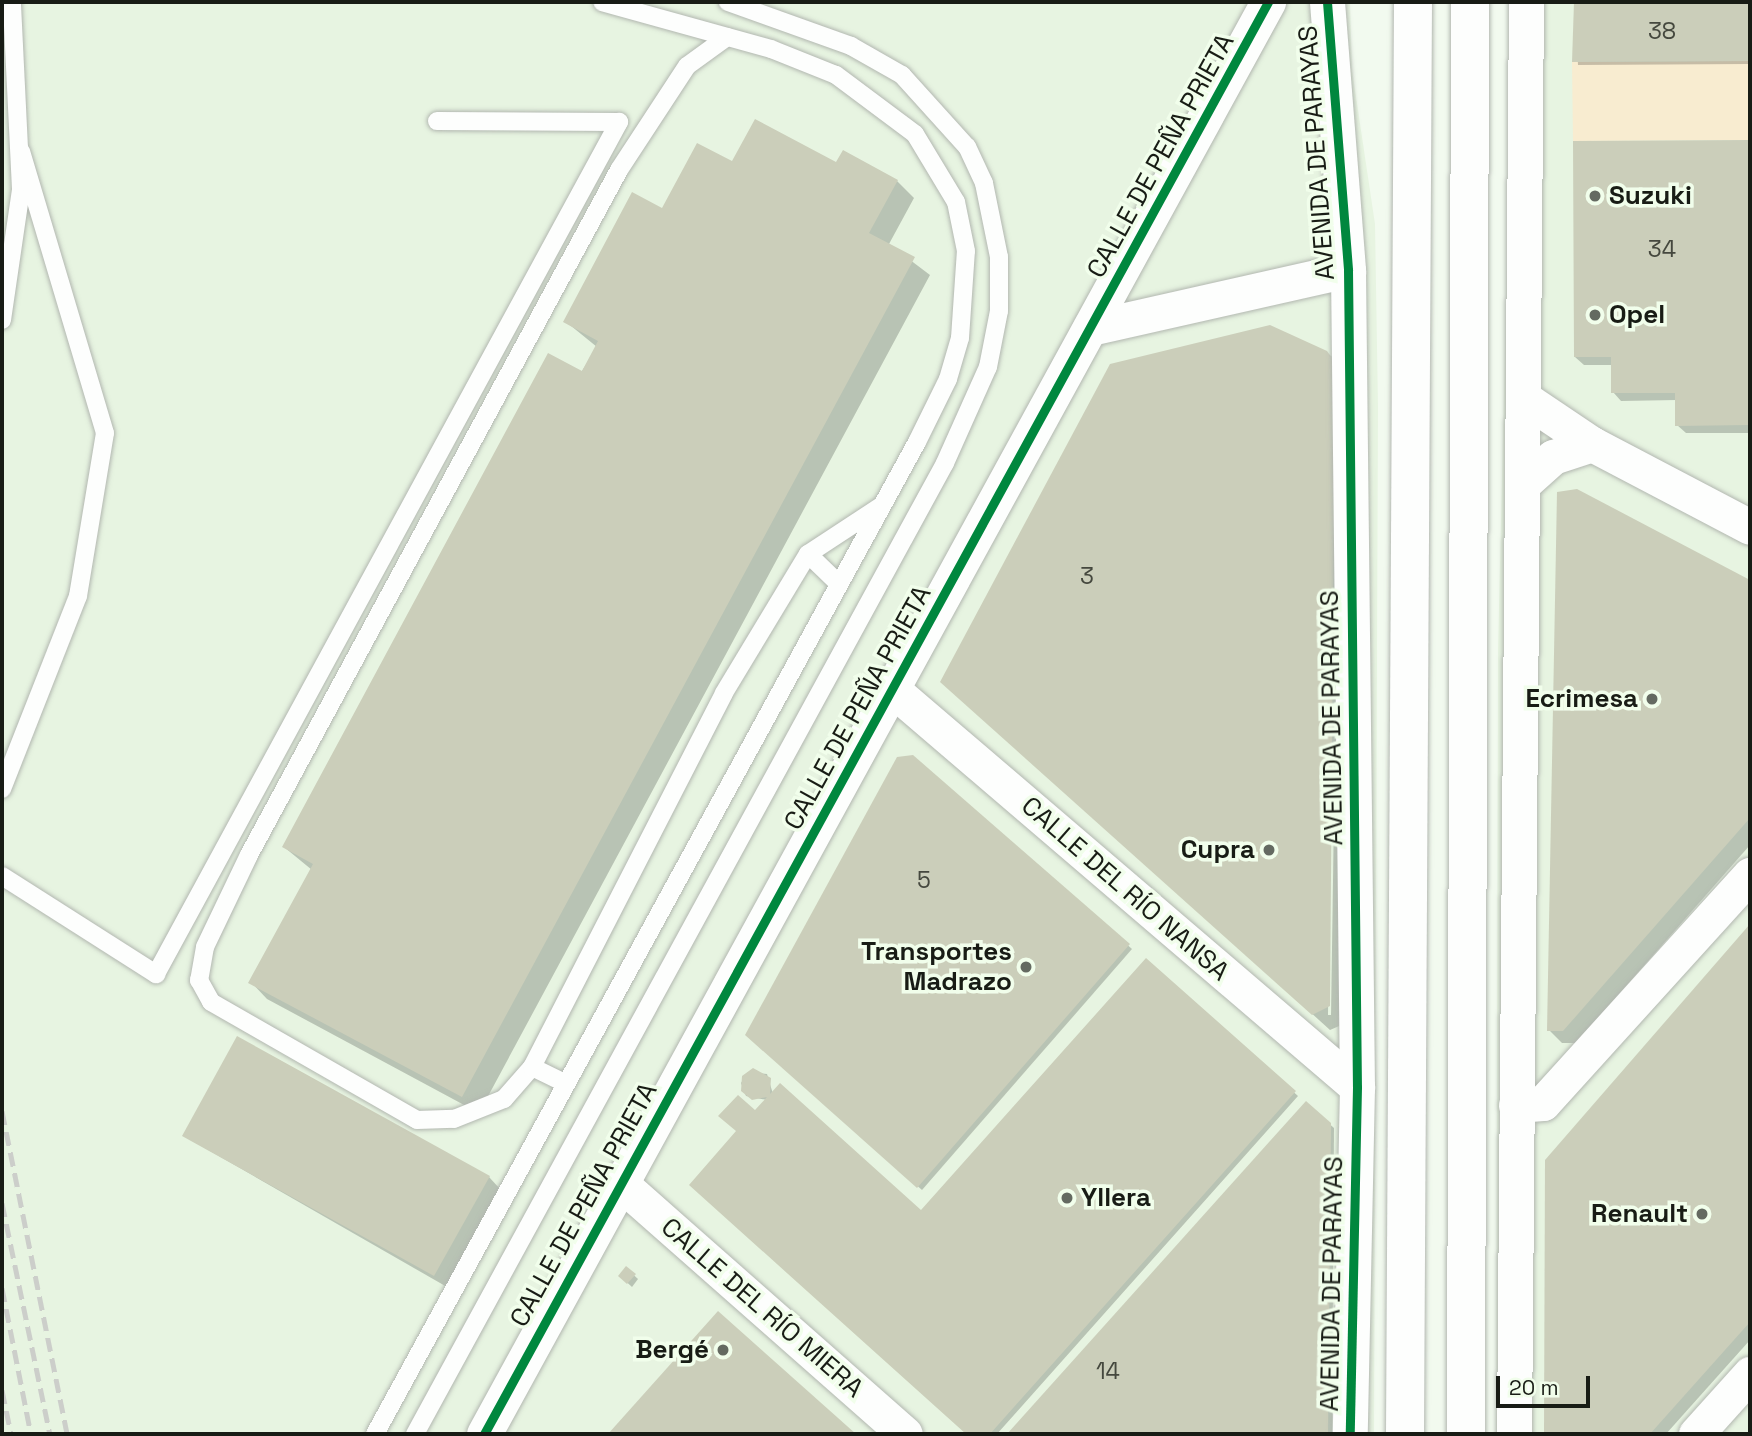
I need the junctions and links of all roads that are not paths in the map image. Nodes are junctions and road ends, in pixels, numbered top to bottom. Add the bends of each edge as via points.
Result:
1 (12, 2) edge
2 (602, 2) edge
3 (728, 2) edge
4 (1268, 2) edge
5 (1327, 2) edge
6 (1393, 2) edge
7 (1413, 2) edge
8 (1470, 2) edge
9 (1526, 2) edge
10 (727, 37) junction
11 (437, 121) dead end
12 (21, 151) junction
13 (1348, 270) junction
14 (2, 320) edge
15 (1090, 328) junction
16 (1409, 364) junction
17 (1525, 399) junction
18 (1592, 444) junction
19 (1524, 483) junction
20 (881, 506) junction
21 (1750, 527) edge
22 (808, 554) junction
23 (838, 583) junction
24 (893, 690) junction
25 (2, 789) edge
26 (1750, 875) edge
27 (2, 876) edge
28 (532, 1067) junction
29 (565, 1083) junction
30 (1357, 1087) junction
31 (1516, 1105) junction
32 (619, 1182) junction
33 (1750, 1374) edge
34 (1713, 1429) edge
35 (375, 1434) edge
36 (415, 1434) edge
37 (484, 1434) edge
38 (905, 1434) edge
39 (1350, 1434) edge
40 (1405, 1434) edge
41 (1466, 1434) edge
42 (1514, 1434) edge

1 - 12 lane
2 - 10 lane
3 - 36 lane, CALLE DE PEÑA PRIETA via 851,46 902,75 968,147 988,194 999,257 999,311 988,367 945,463
4 - 15 street, CALLE DE PEÑA PRIETA
5 - 13 street, AVENIDA DE PARAYAS
6 - 16 highway
7 - 16 highway
8 - 41 highway
9 - 17 street
10 - 20 lane via 836,75 879,102 915,134 956,202 966,251 960,338 948,379
10 - 28 lane via 687,66 619,170 205,947 199,980 211,1002 417,1120 454,1119 504,1099
11 - 27 lane via 620,122 156,974
12 - 14 lane via 17,246
12 - 25 lane via 105,433 78,596
13 - 15 street
13 - 30 street, AVENIDA DE PARAYAS
15 - 24 street, CALLE DE PEÑA PRIETA
16 - 40 highway
17 - 18 street
17 - 19 street
18 - 19 street via 1553,457
18 - 21 street
19 - 31 street
20 - 22 lane
20 - 23 lane
22 - 23 lane
22 - 28 lane via 718,705
23 - 29 lane
24 - 30 street, CALLE DEL RÍO NANSA
24 - 32 street, CALLE DE PEÑA PRIETA
26 - 31 street via 1544,1103
28 - 29 lane
29 - 35 lane
30 - 39 street, AVENIDA DE PARAYAS
31 - 42 street
32 - 37 street, CALLE DE PEÑA PRIETA
32 - 38 street, CALLE DEL RÍO MIERA
33 - 34 street

